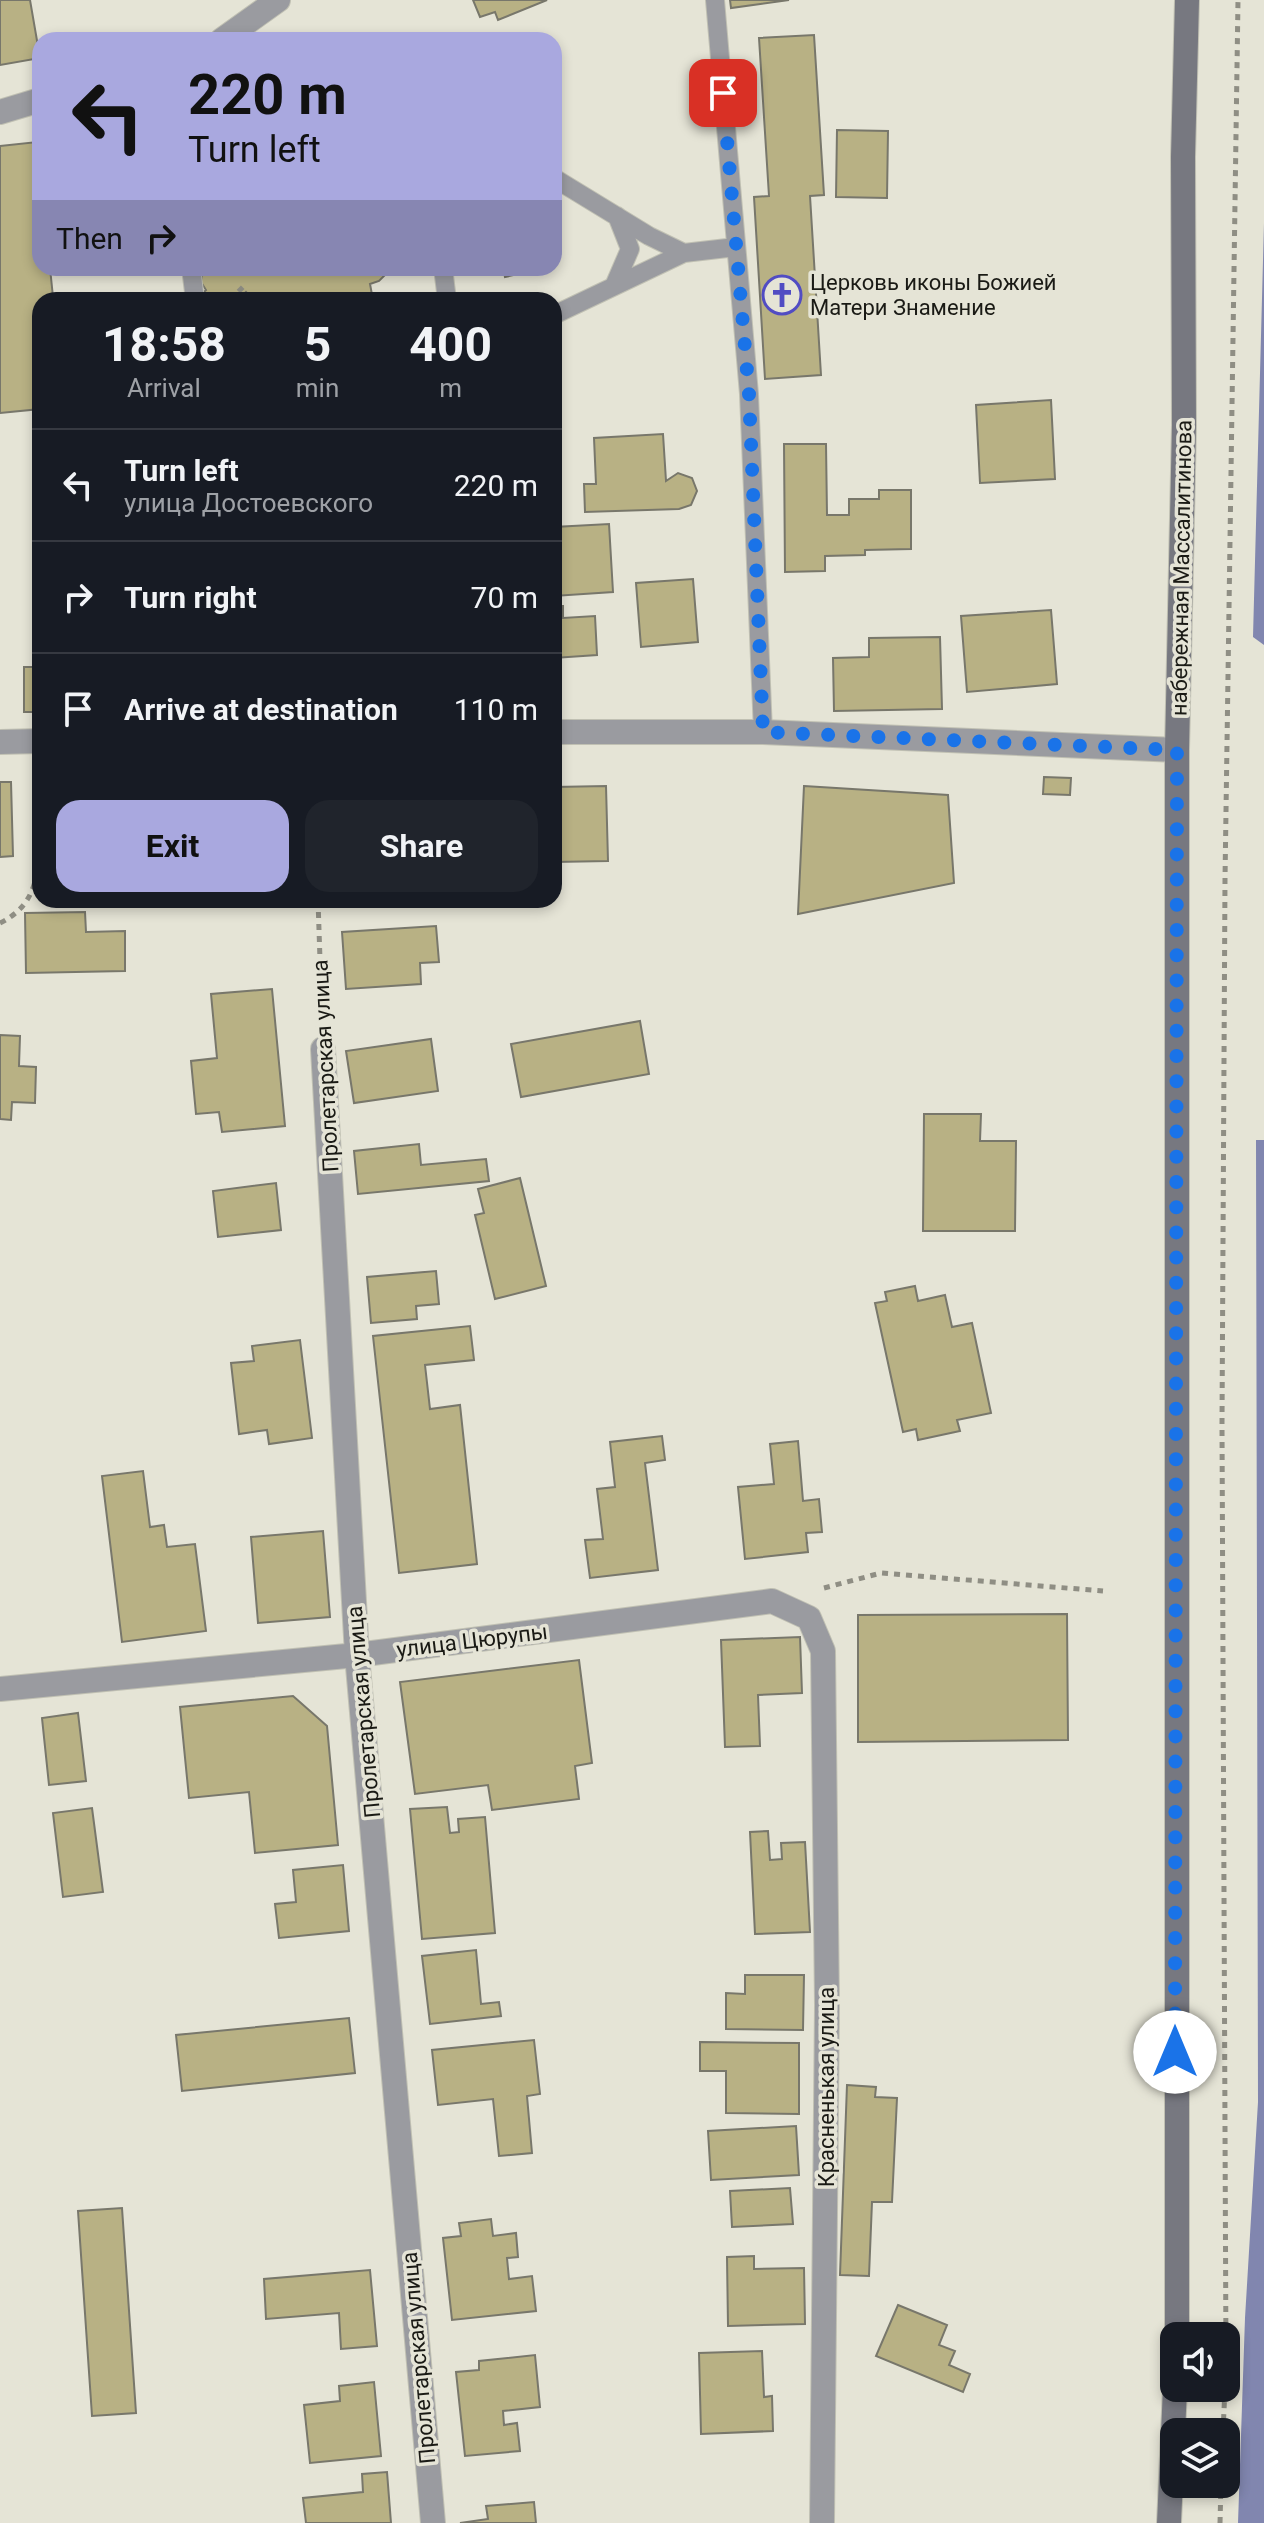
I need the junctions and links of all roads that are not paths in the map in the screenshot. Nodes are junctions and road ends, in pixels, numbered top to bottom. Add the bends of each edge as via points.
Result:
1 (278, 0) edge
2 (715, 0) edge
3 (1187, 0) edge
4 (233, 32) edge
5 (32, 103) edge
6 (32, 110) edge
7 (6, 111) edge
8 (562, 183) edge
9 (617, 216) junction
10 (736, 247) junction
11 (684, 253) junction
12 (614, 286) junction
13 (562, 311) edge
14 (562, 732) edge
15 (763, 732) junction
16 (32, 741) edge
17 (0, 742) edge
18 (1177, 750) junction
19 (323, 1049) road end
20 (823, 1651) joint
21 (357, 1655) junction
22 (0, 1689) edge
23 (1177, 2322) edge
24 (1174, 2402) edge
25 (433, 2523) edge
26 (822, 2523) edge
27 (1169, 2523) edge

1 - 4 street
2 - 10 lane
3 - 18 main road, набережная Массалитинова
5 - 7 street
6 - 7 lane
8 - 9 lane
9 - 11 lane
9 - 12 lane via 630,249
10 - 11 lane
10 - 15 lane via 749,394
11 - 12 lane
12 - 13 lane
14 - 15 street
15 - 18 street
16 - 17 street
18 - 23 main road, набережная Массалитинова
19 - 21 street, Пролетарская улица
20 - 21 street, улица Цюрупы via 809,1618 772,1601
20 - 26 street, Красненькая улица via 827,2005
21 - 22 street, улица Цюрупы
21 - 25 street, Пролетарская улица
24 - 27 main road

